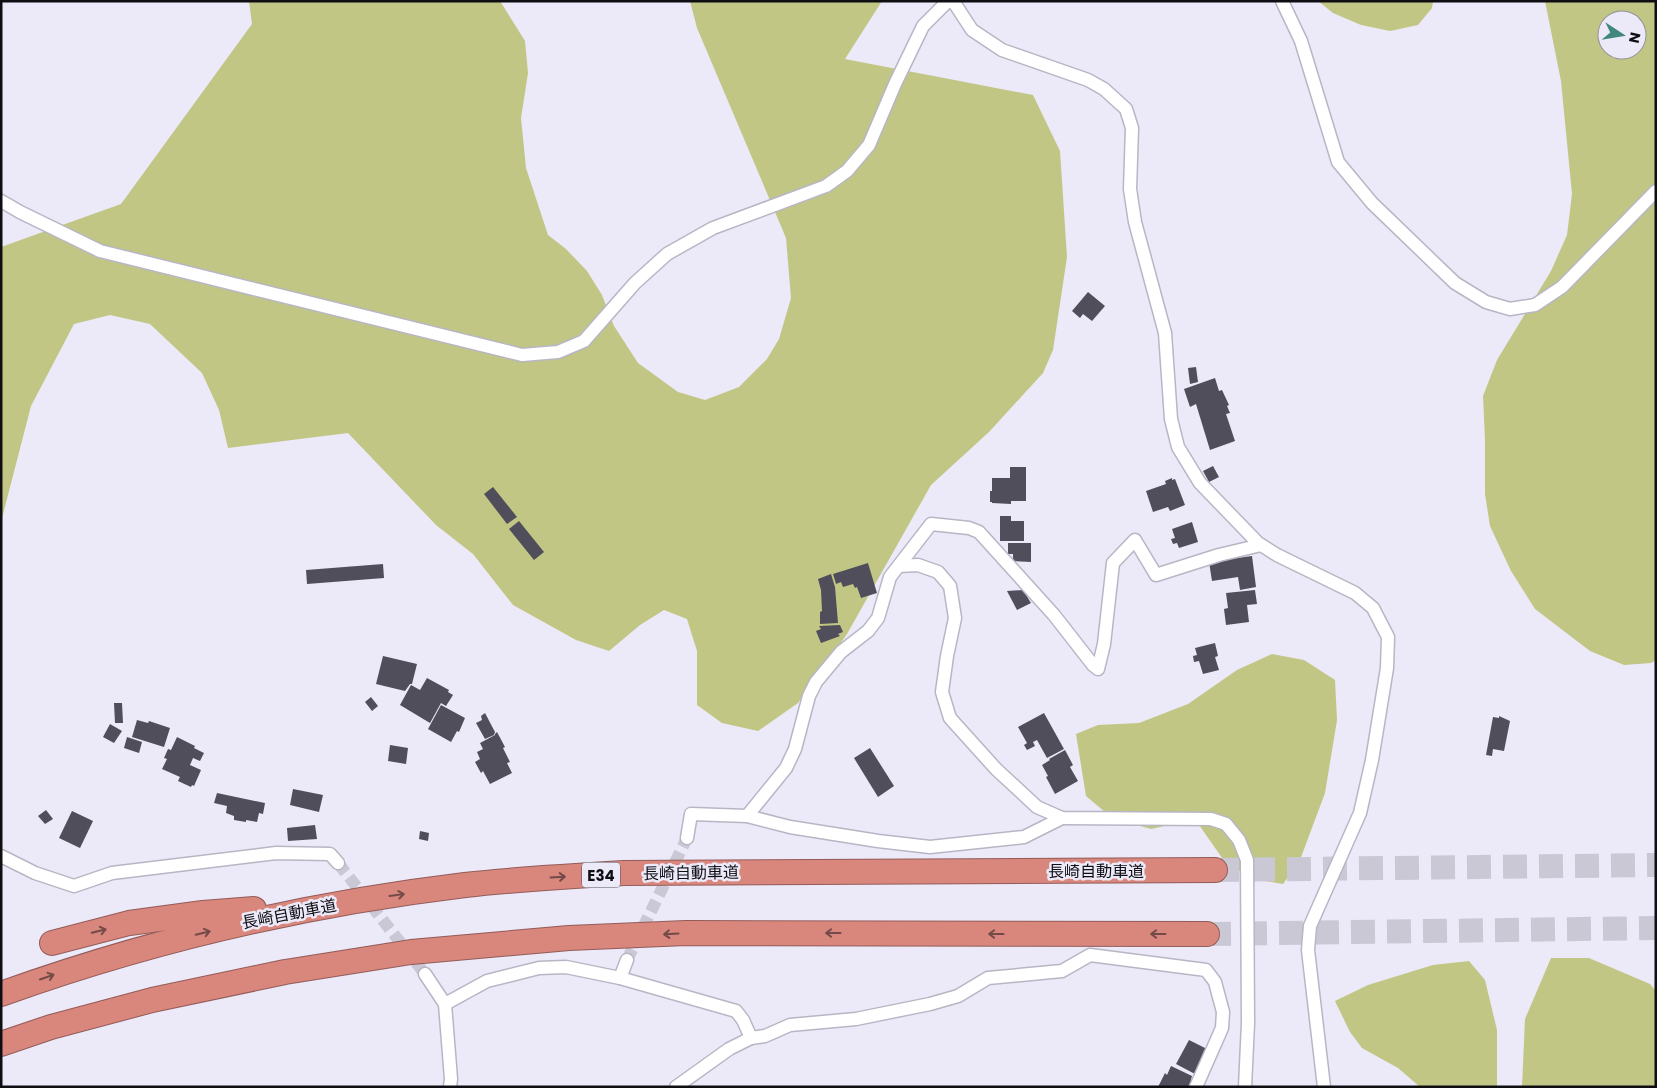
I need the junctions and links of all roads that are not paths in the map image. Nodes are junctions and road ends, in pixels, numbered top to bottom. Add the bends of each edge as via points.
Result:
1 (948, 1) edge
2 (953, 1) edge
3 (1282, 1) edge
4 (1656, 191) edge
5 (1, 201) edge
6 (1261, 545) junction
7 (899, 566) junction
8 (747, 816) junction
9 (1062, 818) junction
10 (687, 838) tunnel mouth
11 (1, 856) edge
12 (338, 863) tunnel mouth
13 (1214, 870) tunnel mouth
14 (363, 900) junction
15 (1207, 934) tunnel mouth
16 (52, 943) dead end
17 (627, 960) tunnel mouth
18 (425, 974) tunnel mouth
19 (620, 978) junction
20 (1, 994) edge
21 (445, 1004) junction
22 (751, 1038) junction
23 (1, 1044) edge
24 (450, 1087) edge
25 (676, 1087) edge
26 (1196, 1087) edge
27 (1245, 1087) edge
28 (1324, 1087) edge

1 - 5 street via 923,26 870,145 847,171 826,186 714,228 667,254 635,283 584,341 558,352 522,355 100,251
2 - 6 street via 972,30 1002,50 1088,80 1104,89 1126,109 1132,128 1130,190 1135,222 1165,333 1171,419 1178,447 1200,483
3 - 4 street via 1301,41 1338,162 1372,203 1455,283 1486,302 1510,309 1535,305 1562,287
6 - 7 street via 1156,575 1134,540 1113,563 1104,644 1098,668 979,532 931,524
6 - 28 street via 1355,593 1373,608 1388,637 1386,677 1360,813 1310,926 1308,950
7 - 8 street via 890,577 878,618 816,682 786,768
7 - 9 street via 918,565 938,572 950,586 955,618 942,692 950,718 996,769 1037,807
8 - 9 street via 790,827 930,846 1024,837
8 - 10 street via 691,814
9 - 27 street via 1211,819 1226,824 1239,840 1247,860
11 - 12 street via 35,873 74,886 112,873 276,853 330,854
14 -> 13 highway, 長崎自動車道 / E34 via 466,885 624,873
16 -> 14 highway via 129,924 203,913
20 -> 14 highway, 長崎自動車道 / E34 via 139,949 255,920
15 -> 23 highway via 686,933 569,938 411,952 285,972 152,1000
17 - 19 street
18 - 21 street
19 - 21 street via 566,967 539,968 487,981
19 - 22 street via 736,1011
21 - 24 street
22 - 25 street via 729,1049
22 - 26 street via 765,1036 790,1025 856,1019 930,1004 958,996 988,978 1062,971 1090,955 1206,970 1216,982 1223,1012 1222,1028

